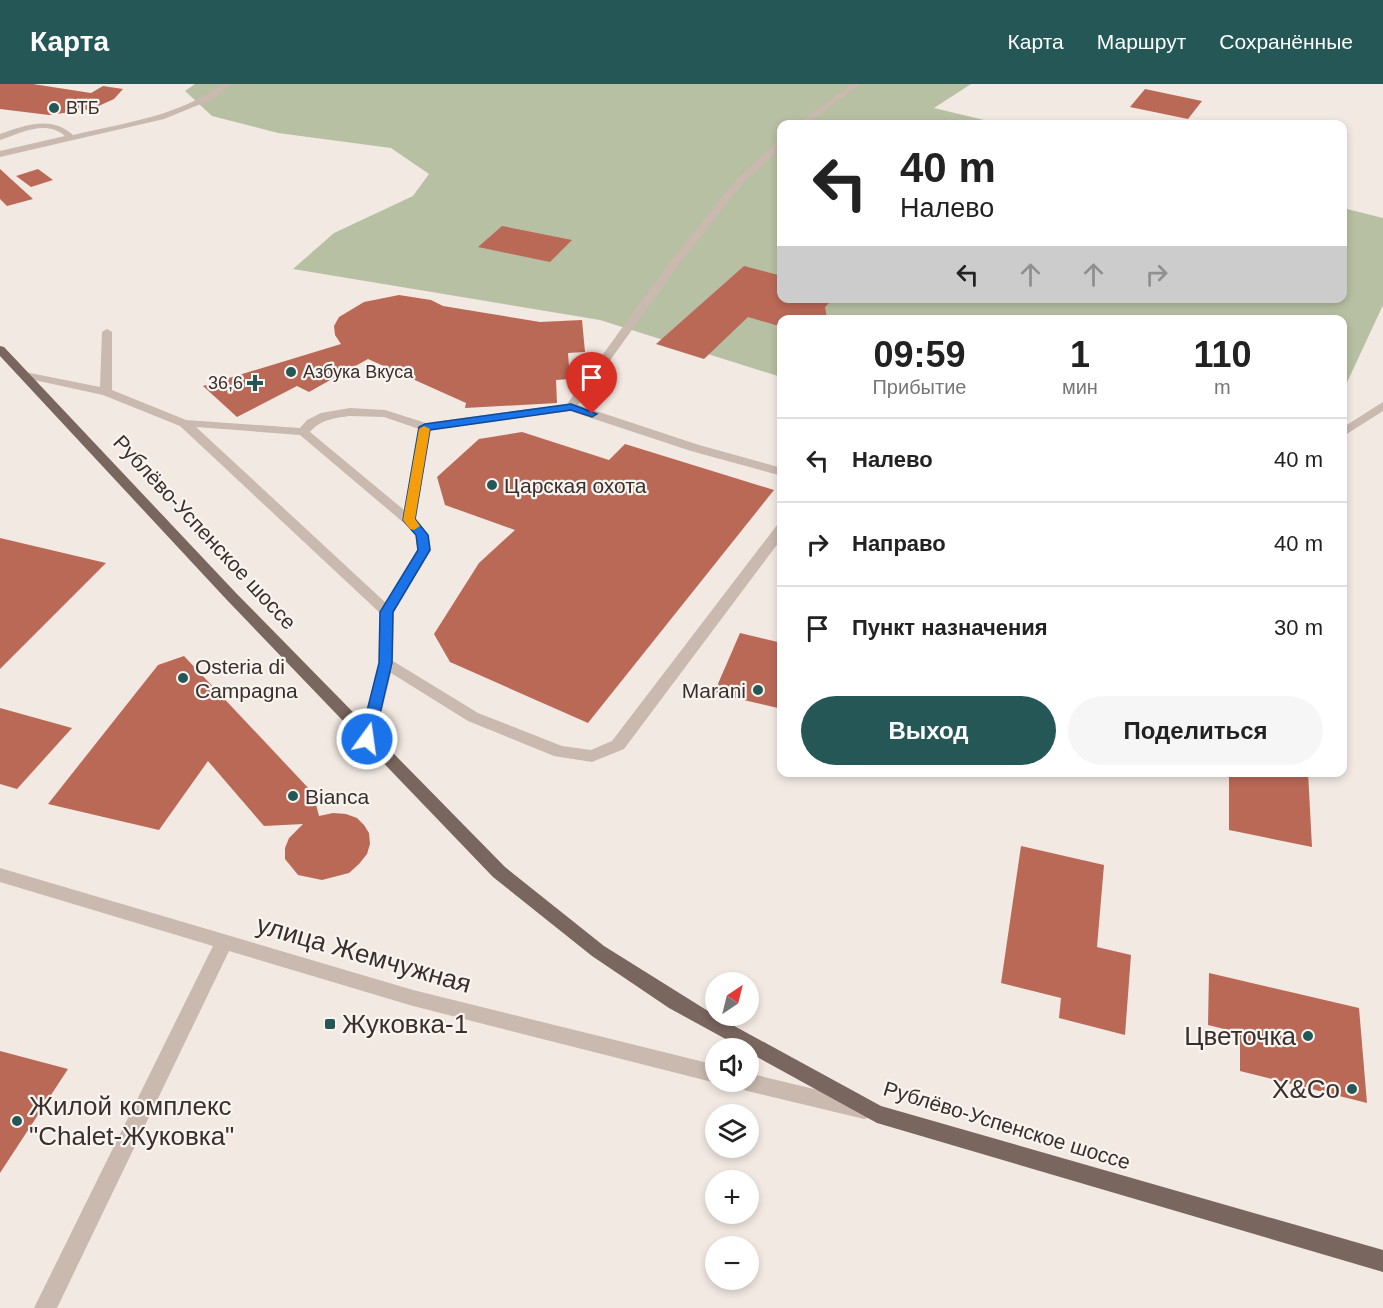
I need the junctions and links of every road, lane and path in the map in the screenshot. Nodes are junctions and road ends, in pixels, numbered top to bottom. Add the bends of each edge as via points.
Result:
1 (227, 84) edge
2 (857, 84) edge
3 (807, 120) edge
4 (0, 137) edge
5 (72, 138) junction
6 (777, 147) edge
7 (0, 154) edge
8 (107, 332) dead end
9 (0, 349) edge
10 (25, 375) junction
11 (106, 392) junction
12 (1383, 406) edge
13 (571, 407) junction
14 (184, 423) junction
15 (425, 427) junction
16 (1347, 431) edge
17 (303, 432) junction
18 (777, 471) edge
19 (409, 520) junction
20 (777, 535) edge
21 (387, 612) junction
22 (386, 663) junction
23 (367, 739) junction
24 (0, 875) edge
25 (224, 942) junction
26 (705, 1071) edge
27 (759, 1085) edge
28 (877, 1114) junction
29 (1383, 1261) edge
30 (45, 1308) edge

1 - 5 street via 210,97 161,117
2 - 3 street
4 - 5 street via 46,126 62,129
5 - 7 street
6 - 13 street via 739,182 673,265
8 - 11 street
9 - 10 main road, Рублёво-Успенское шоссе
10 - 11 street
10 - 23 main road, Рублёво-Успенское шоссе
11 - 14 street
12 - 16 street
13 - 15 street
13 - 18 street
14 - 17 street
14 - 21 street
15 - 17 street via 385,414 350,412 325,416
15 - 19 street
17 - 19 street
19 - 21 street via 422,535 424,550
20 - 22 street via 618,745 592,756 560,752 473,717
21 - 22 street
22 - 23 street
23 - 28 main road, Рублёво-Успенское шоссе via 499,872 598,951 676,1002
24 - 25 street, улица Жемчужная
25 - 26 street, улица Жемчужная via 413,998
25 - 30 street
27 - 28 street
28 - 29 main road, Рублёво-Успенское шоссе

